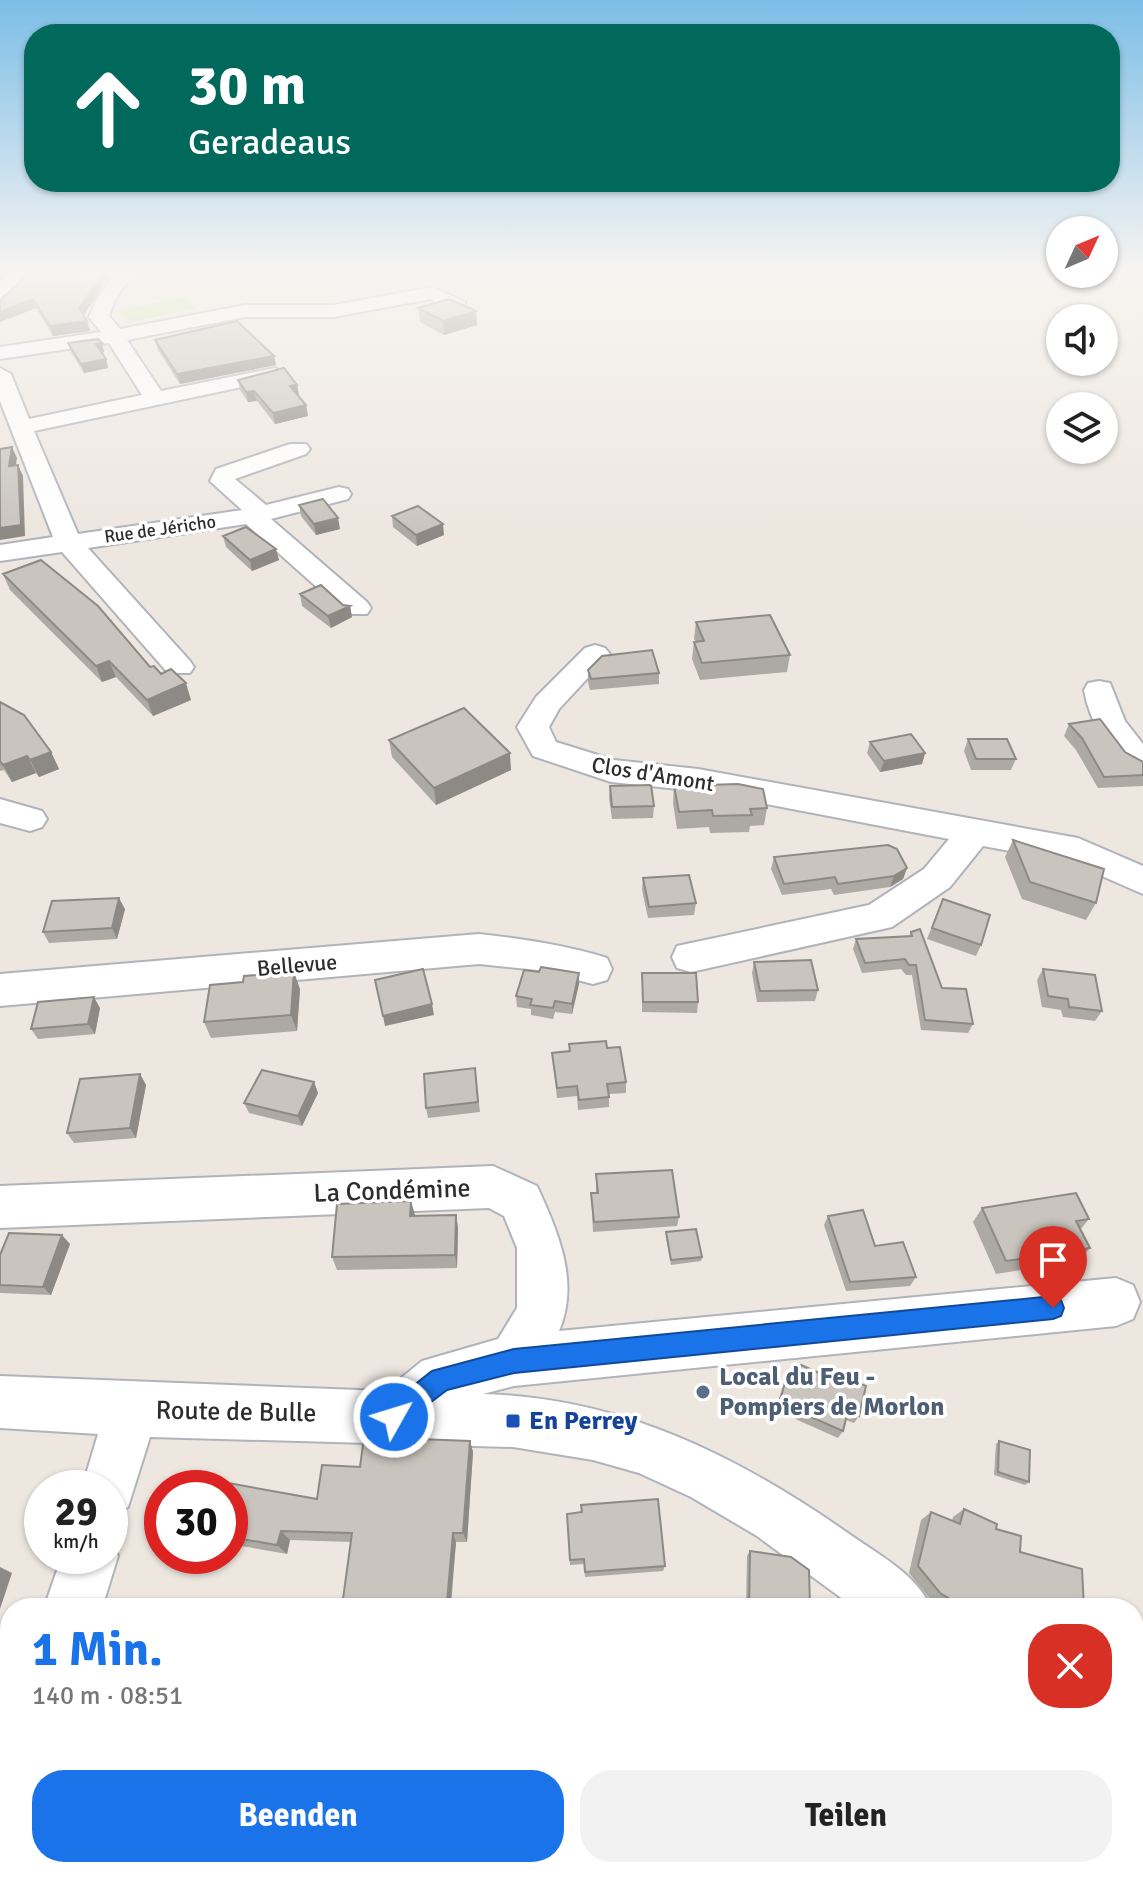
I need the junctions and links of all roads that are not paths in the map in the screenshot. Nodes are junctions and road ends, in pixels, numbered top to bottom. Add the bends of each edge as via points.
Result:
1 (128, 357) edge
2 (0, 374) edge
3 (275, 374) edge
4 (155, 399) junction
5 (22, 427) junction
6 (298, 449) dead end
7 (339, 494) dead end
8 (256, 514) junction
9 (68, 542) junction
10 (0, 553) edge
11 (357, 608) dead end
12 (595, 654) dead end
13 (179, 667) dead end
14 (1099, 690) dead end
15 (1143, 763) edge
16 (976, 831) junction
17 (1143, 881) edge
18 (691, 957) dead end
19 (593, 969) dead end
20 (0, 990) edge
21 (0, 1207) edge
22 (1116, 1302) dead end
23 (514, 1361) junction
24 (0, 1402) edge
25 (131, 1410) junction
26 (394, 1417) junction
27 (114, 1470) edge
28 (84, 1574) edge
29 (76, 1598) edge
30 (889, 1598) edge

1 - 4 street
2 - 5 street, Rue de Jéricho
3 - 4 street
4 - 5 street
5 - 9 street, Rue de Jéricho
6 - 8 street, Rue de Jéricho via 224,474 222,481
7 - 8 street, Rue de Jéricho
8 - 9 street, Rue de Jéricho
8 - 11 street, Rue de Jéricho
9 - 10 street
9 - 13 street, Rue de Jéricho
12 - 16 street, Clos d'Amont via 547,704 533,727 544,749 611,771 698,780
14 - 15 street via 1101,710
16 - 17 street, Clos d'Amont via 1078,851
16 - 18 street via 937,878 879,917
19 - 20 street, Bellevue via 538,955 479,949
21 - 23 street, La Condémine via 493,1187 521,1201 541,1248 542,1314
22 - 23 street
23 - 26 street via 440,1379
24 - 25 street, Route de Bulle
25 - 26 street, Route de Bulle
25 - 27 street
26 - 30 street, Route de Bulle via 513,1421 636,1445 788,1522
28 - 29 street

